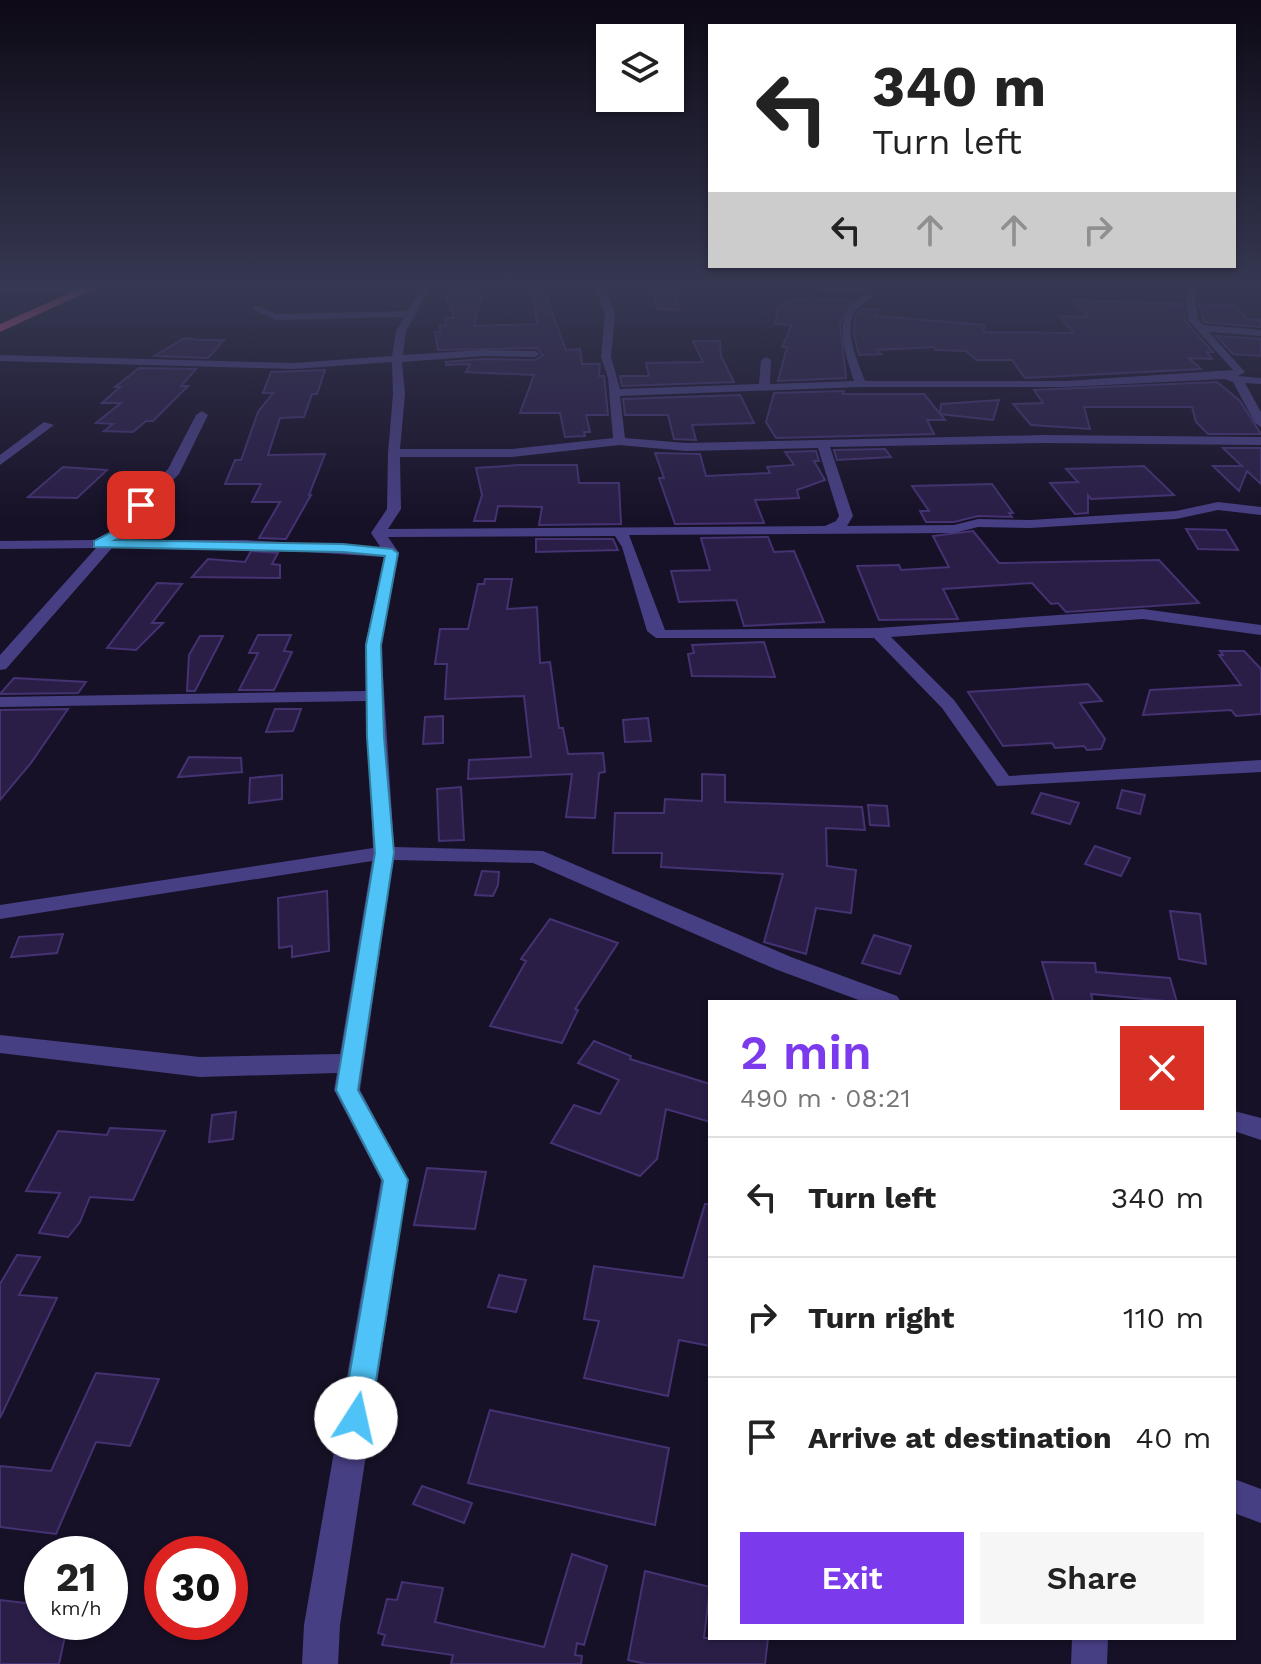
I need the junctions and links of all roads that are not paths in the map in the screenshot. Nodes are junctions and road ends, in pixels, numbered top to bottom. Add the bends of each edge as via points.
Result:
1 (397, 366) edge
2 (608, 366) edge
3 (766, 366) edge
4 (855, 366) edge
5 (1234, 366) edge
6 (1221, 376) junction
7 (1238, 380) junction
8 (1261, 381) edge
9 (861, 384) junction
10 (764, 387) junction
11 (614, 393) junction
12 (202, 415) dead end
13 (1261, 423) edge
14 (48, 425) dead end
15 (619, 441) junction
16 (1261, 441) edge
17 (823, 444) junction
18 (394, 453) junction
19 (0, 461) edge
20 (1261, 511) edge
21 (619, 530) junction
22 (824, 531) junction
23 (378, 533) junction
24 (104, 544) junction
25 (0, 545) edge
26 (392, 553) junction
27 (1261, 630) edge
28 (878, 633) junction
29 (0, 665) edge
30 (375, 696) junction
31 (0, 702) edge
32 (1261, 766) edge
33 (384, 853) junction
34 (0, 912) edge
35 (884, 1000) edge
36 (0, 1044) edge
37 (352, 1063) junction
38 (1236, 1122) edge
39 (1261, 1129) edge
40 (1236, 1497) edge
41 (1261, 1506) edge
42 (1090, 1640) edge
43 (320, 1664) edge
44 (1089, 1664) edge

1 - 18 street
2 - 11 street
3 - 10 street
4 - 9 street
5 - 6 street via 1240,372
6 - 7 street
6 - 9 street via 1066,384
7 - 8 street
7 - 13 street
9 - 10 street
10 - 11 street
11 - 15 street
12 - 24 street via 174,471 141,505 132,526
14 - 19 street
15 - 17 street via 686,447
15 - 18 street via 512,453
16 - 17 street
17 - 22 street via 846,516
18 - 23 street via 394,509
20 - 22 street via 1218,506 1176,515
21 - 22 street
21 - 23 street
21 - 28 street via 655,631 662,635
23 - 26 street
24 - 25 street
24 - 26 street
24 - 29 street
26 - 30 street via 373,645
27 - 28 street via 1143,614
28 - 32 street via 948,704 1004,782
30 - 31 street
30 - 33 street
33 - 34 street
33 - 35 street via 536,856 783,963
33 - 37 street
36 - 37 street via 200,1067
37 - 43 street via 347,1090 395,1180
38 - 39 street
40 - 41 street
42 - 44 street

